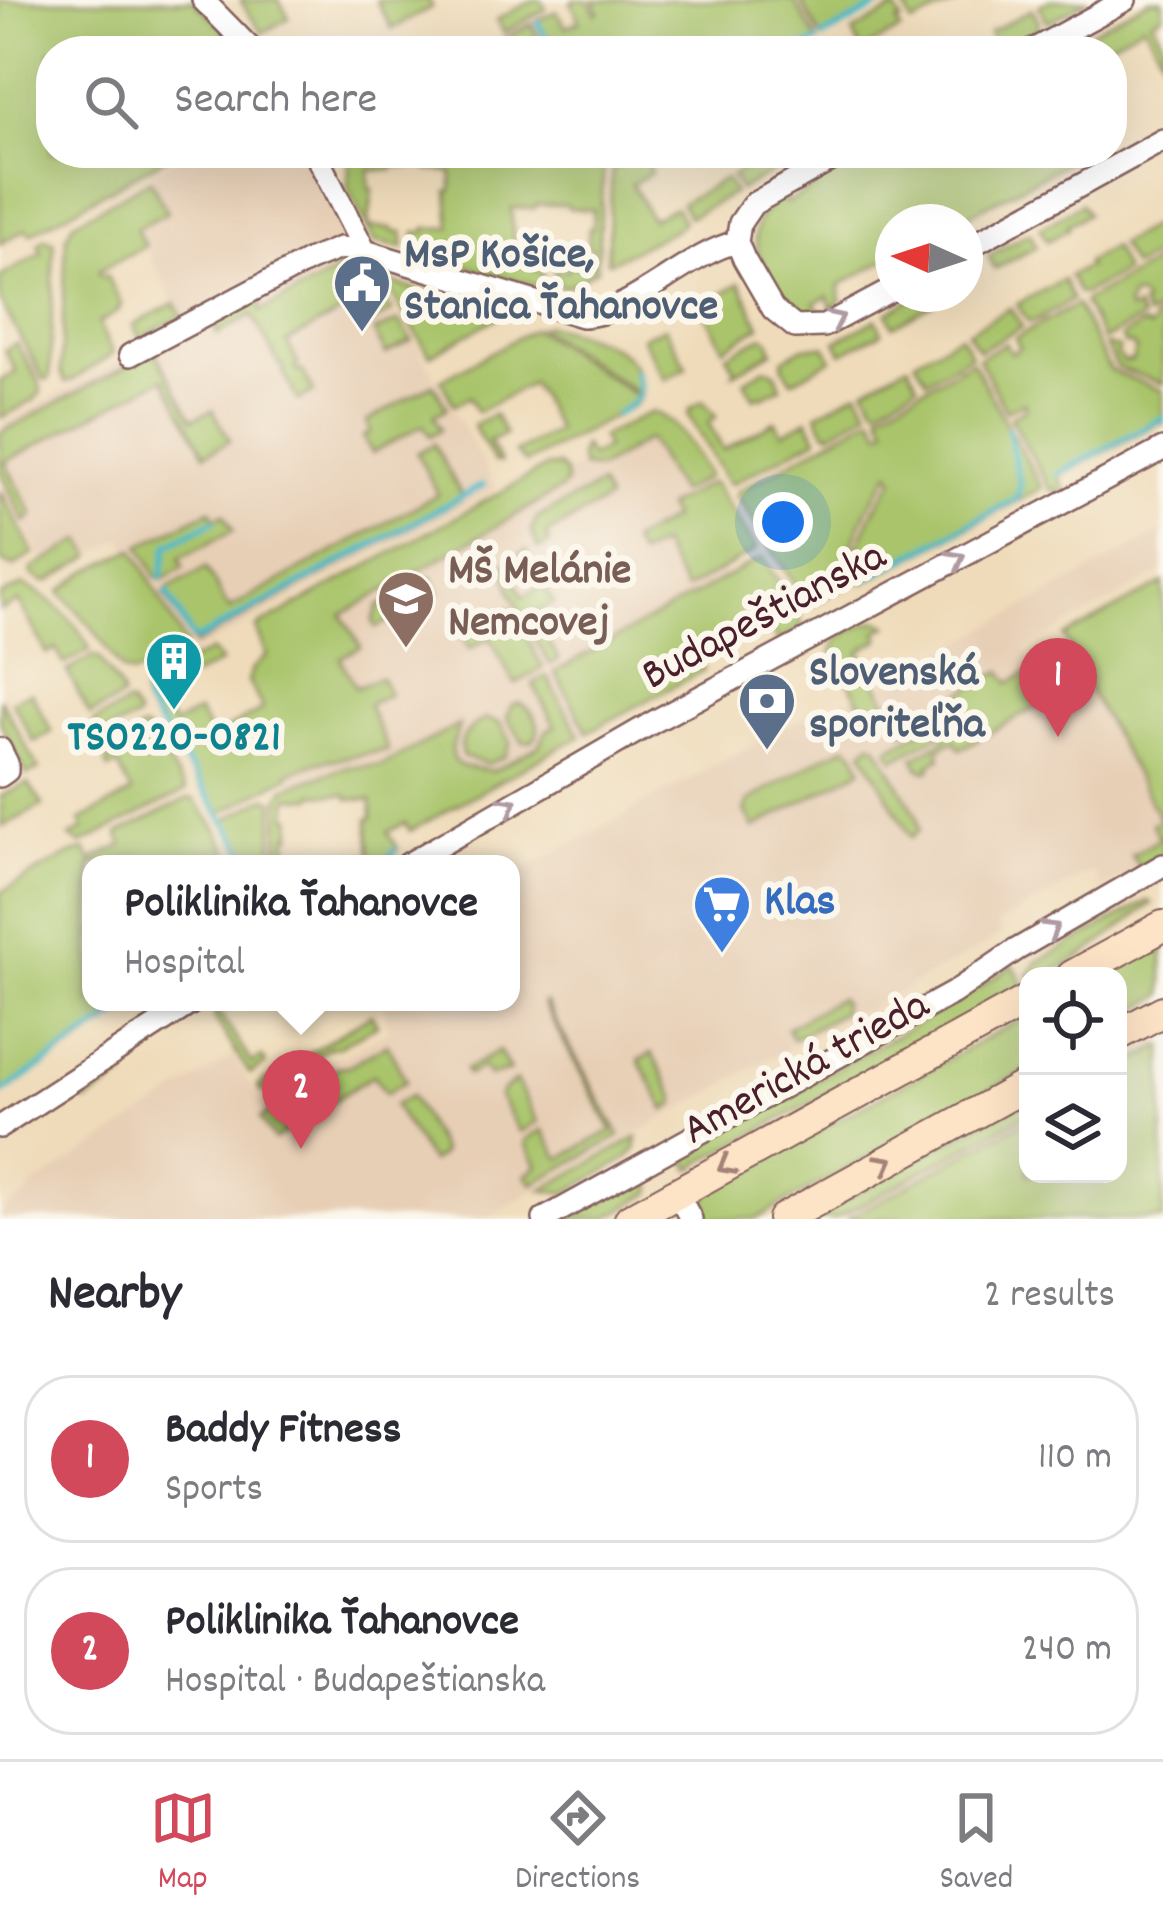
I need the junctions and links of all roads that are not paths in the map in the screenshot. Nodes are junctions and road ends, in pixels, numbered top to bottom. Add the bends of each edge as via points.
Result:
1 (203, 0) edge
2 (1125, 0) edge
3 (238, 36) edge
4 (1059, 36) edge
5 (1163, 140) edge
6 (1127, 160) edge
7 (323, 168) edge
8 (817, 168) edge
9 (1112, 168) edge
10 (983, 239) edge
11 (737, 242) junction
12 (365, 251) junction
13 (875, 299) edge
14 (130, 355) dead end
15 (1163, 448) edge
16 (0, 749) edge
17 (0, 776) edge
18 (424, 855) edge
19 (1163, 865) edge
20 (1163, 926) edge
21 (1088, 967) edge
22 (1019, 1005) edge
23 (1163, 1010) edge
24 (179, 1011) edge
25 (1127, 1030) edge
26 (1019, 1089) edge
27 (0, 1127) edge
28 (684, 1206) edge
29 (544, 1219) edge
30 (630, 1219) edge
31 (783, 1219) edge

1 - 3 street
2 - 4 street
5 - 6 street
7 - 12 street
8 - 11 street via 753,204
9 - 10 street
11 - 12 street via 592,316
11 -> 13 street via 773,309 795,327 824,326
12 - 14 street via 340,248 310,260
18 -> 15 street, Budapeštianska
16 - 17 street via 7,771
29 -> 19 street via 953,993
20 - 21 street
22 -> 28 street, Americká trieda
23 - 25 street
24 - 27 street
31 -> 26 street
28 - 30 street, Americká trieda

